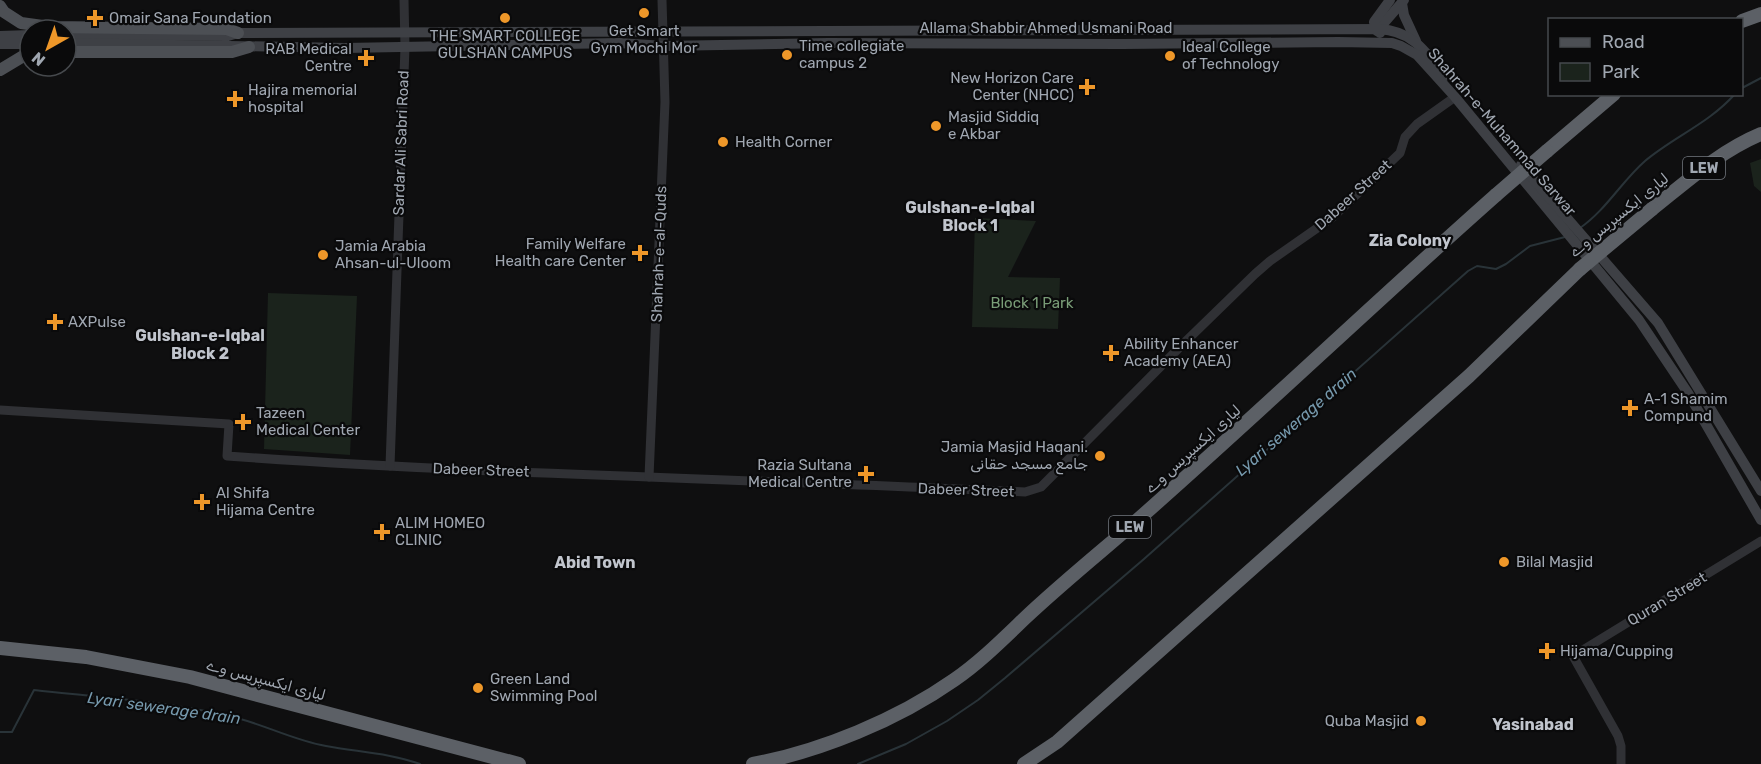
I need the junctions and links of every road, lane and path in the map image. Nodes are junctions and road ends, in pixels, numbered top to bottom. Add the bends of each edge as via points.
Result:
1 (404, 0) edge
2 (662, 0) edge
3 (1390, 0) edge
4 (1403, 1) edge
5 (0, 6) edge
6 (1761, 14) edge
7 (1743, 21) edge
8 (1378, 30) junction
9 (663, 32) junction
10 (405, 33) junction
11 (18, 35) edge
12 (78, 35) edge
13 (0, 36) edge
14 (233, 38) junction
15 (1416, 42) junction
16 (78, 43) edge
17 (1363, 43) junction
18 (1392, 43) junction
19 (0, 44) edge
20 (18, 44) edge
21 (664, 46) junction
22 (249, 47) junction
23 (405, 47) junction
24 (78, 52) edge
25 (18, 59) edge
26 (0, 70) edge
27 (1612, 96) edge
28 (1455, 97) junction
29 (1761, 134) edge
30 (1518, 167) junction
31 (1585, 246) junction
32 (0, 410) edge
33 (390, 466) junction
34 (649, 477) junction
35 (1761, 491) edge
36 (1761, 520) edge
37 (1761, 541) edge
38 (0, 648) edge
39 (519, 764) edge
40 (753, 764) edge
41 (1024, 764) edge
42 (1622, 764) edge

1 - 10 street, Sardar Ali Sabri Road
2 - 9 street, Shahrah-e-al-Quds
3 - 8 main road via 1375,19
4 - 8 main road
4 - 15 main road via 1404,15
5 - 14 main road via 21,23 50,27 227,29
6 - 7 highway
8 - 9 main road, Allama Shabbir Ahmed Usmani Road
8 - 15 main road, Shahrah-e-Muhammad Sarwar via 1394,31
8 - 17 main road
8 - 18 main road, Shahrah-e-Muhammad Sarwar
9 - 10 main road, Allama Shabbir Ahmed Usmani Road
9 - 21 street, Shahrah-e-al-Quds
10 - 14 main road, Allama Shabbir Ahmed Usmani Road
10 - 23 street, Sardar Ali Sabri Road
11 - 13 main road
12 - 14 main road
14 - 16 main road
14 - 22 main road, Allama Shabbir Ahmed Usmani Road
15 - 30 main road, Shahrah-e-Muhammad Sarwar
17 - 18 main road, Allama Shabbir Ahmed Usmani Road
17 - 21 main road, Allama Shabbir Ahmed Usmani Road
18 - 28 main road, Shahrah-e-Muhammad Sarwar via 1417,56
19 - 20 main road
21 - 23 main road, Allama Shabbir Ahmed Usmani Road
21 - 34 street, Shahrah-e-al-Quds
22 - 23 main road, Allama Shabbir Ahmed Usmani Road
22 - 24 main road via 232,52
23 - 33 street, Sardar Ali Sabri Road
25 - 26 main road
27 - 40 highway, لیاری ایکسپریس وے / LEW, bridge via 954,681 894,715 852,733
28 - 30 main road, Shahrah-e-Muhammad Sarwar
28 - 34 street, Dabeer Street via 1417,124 1405,137 1400,153 1333,218 1255,274 1034,490
29 - 41 highway, لیاری ایکسپریس وے / LEW, bridge via 1705,166 1580,269 1338,494 1057,742
30 - 31 main road, Shahrah-e-Muhammad Sarwar
31 - 35 main road, Shahrah-e-Muhammad Sarwar via 1658,323
31 - 36 main road, Shahrah-e-Muhammad Sarwar via 1688,393
32 - 33 street, Dabeer Street via 229,424 226,456
33 - 34 street, Dabeer Street
37 - 42 street, Quran Street via 1573,656 1618,736
38 - 39 highway, لیاری ایکسپریس وے via 86,657 190,677

